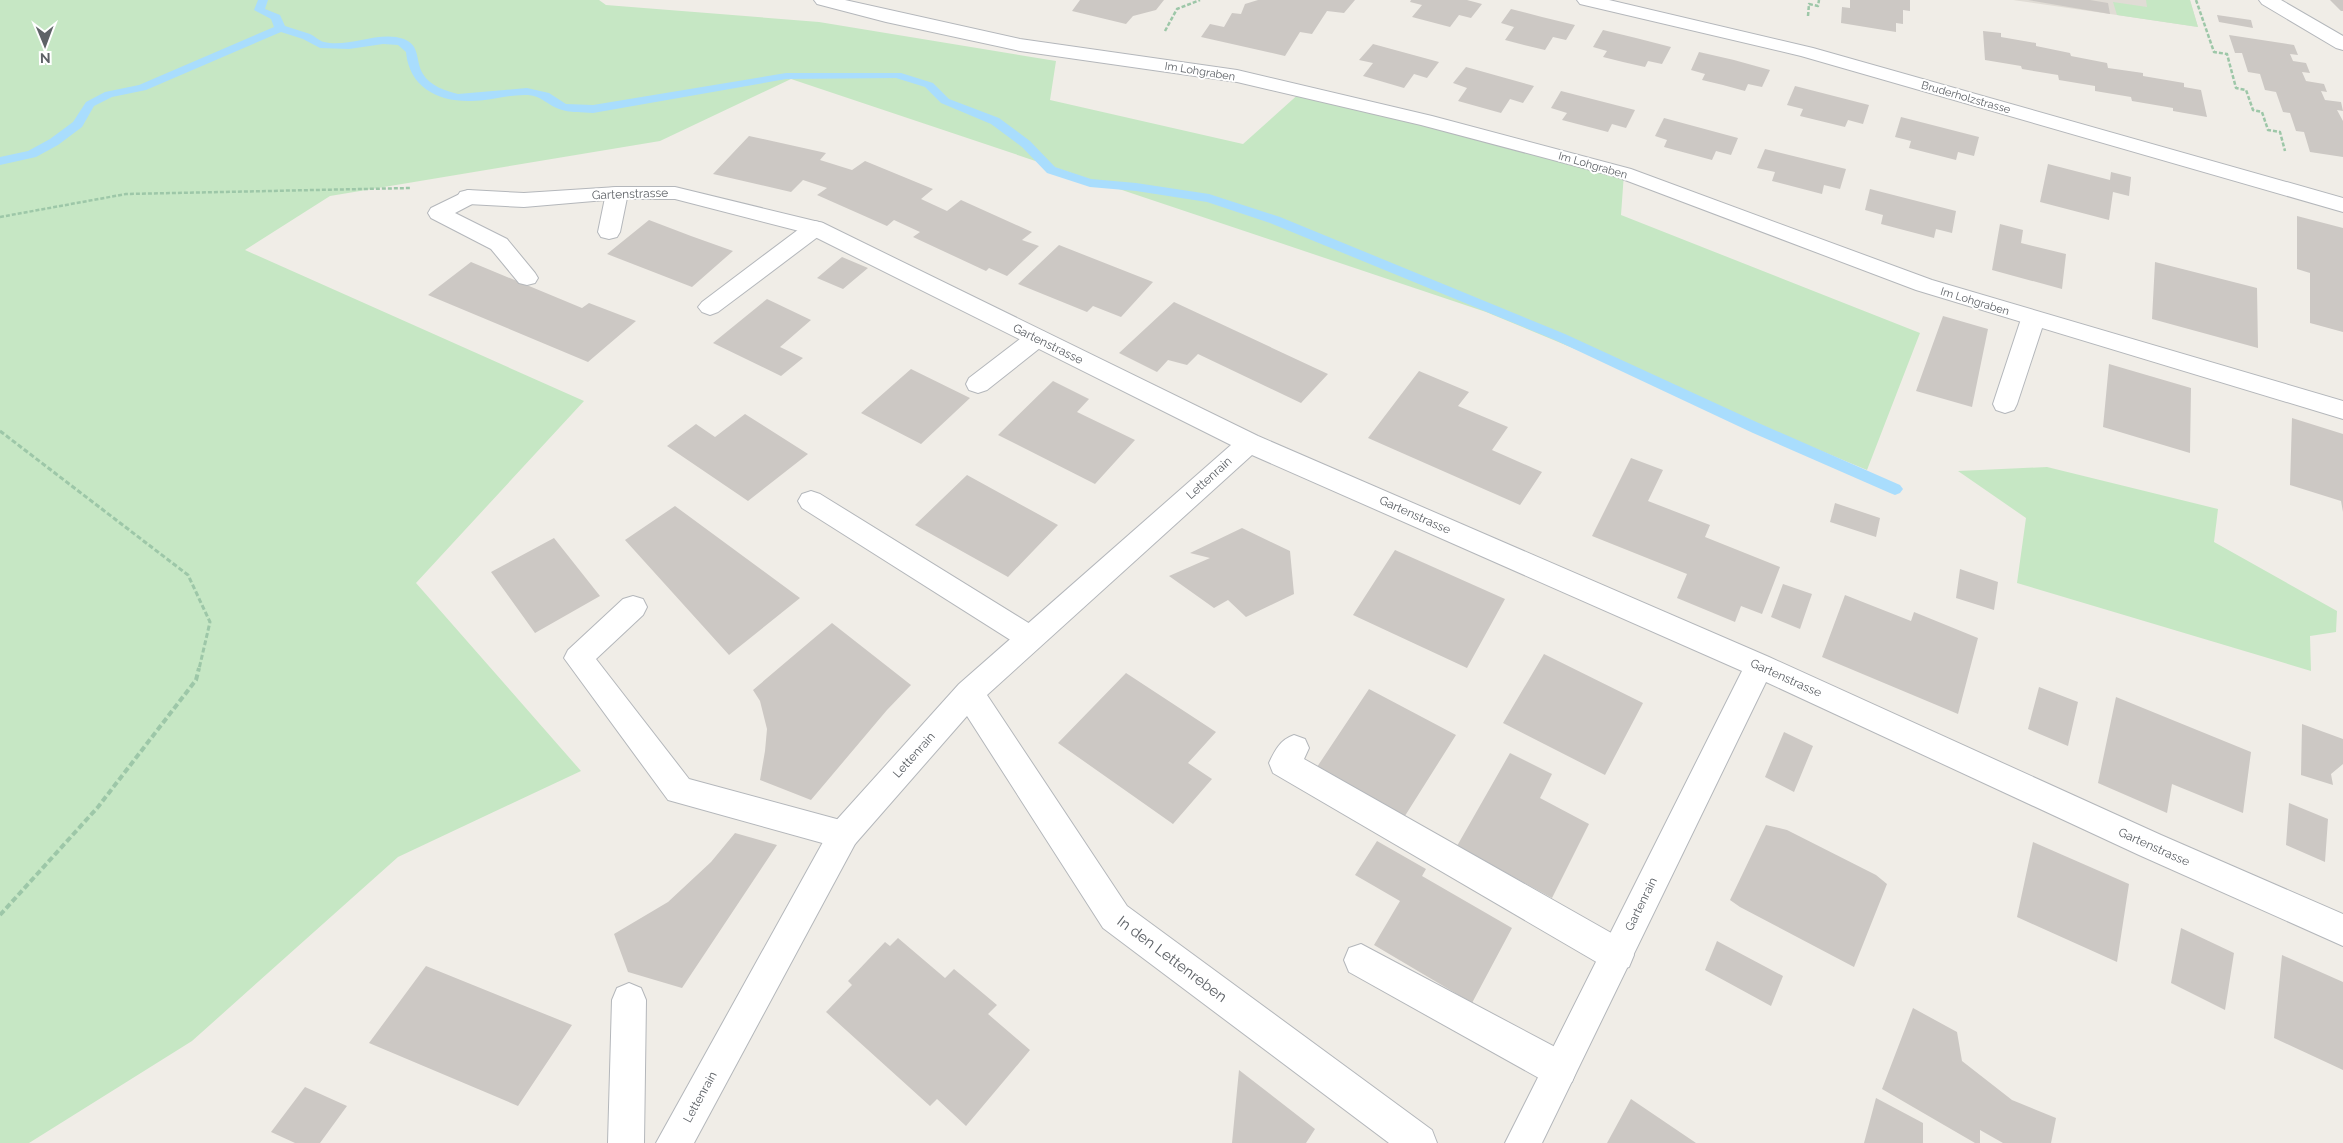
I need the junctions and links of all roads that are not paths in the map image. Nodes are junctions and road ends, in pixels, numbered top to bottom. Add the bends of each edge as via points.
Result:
1 (823, 0) edge
2 (1586, 0) edge
3 (2268, 0) edge
4 (2343, 44) edge
5 (617, 193) junction
6 (2343, 206) edge
7 (815, 228) junction
8 (608, 232) dead end
9 (527, 278) dead end
10 (710, 307) dead end
11 (2033, 319) junction
12 (1037, 338) junction
13 (978, 384) dead end
14 (2005, 404) dead end
15 (2343, 410) edge
16 (1249, 443) junction
17 (811, 501) dead end
18 (633, 607) dead end
19 (1030, 638) junction
20 (1759, 666) junction
21 (969, 692) junction
22 (1294, 748) dead end
23 (844, 834) junction
24 (2343, 930) edge
25 (1617, 954) junction
26 (1361, 960) dead end
27 (629, 1000) dead end
28 (1559, 1070) junction
29 (626, 1143) edge
30 (674, 1143) edge
31 (1419, 1143) edge
32 (1523, 1143) edge

1 - 11 street, Im Lohgraben via 1020,45 1237,76 1435,122 1624,173 1924,285
2 - 6 street, Bruderholzstrasse via 1806,52
3 - 4 street
5 - 7 street, Gartenstrasse via 675,193
5 - 8 street
5 - 9 street, Gartenstrasse via 524,200 468,197 439,212 499,244
7 - 10 street
7 - 12 street, Gartenstrasse
11 - 14 street
11 - 15 street, Im Lohgraben
12 - 13 street
12 - 16 street, Gartenstrasse
16 - 19 street, Lettenrain
16 - 20 street, Gartenstrasse
17 - 19 street
18 - 23 street via 578,658 679,790
19 - 21 street, Lettenrain
20 - 24 street, Gartenstrasse
20 - 25 street, Gartenrain
21 - 23 street, Lettenrain
21 - 31 street, In den Lettenreben via 1115,918
22 - 25 street via 1284,764
23 - 30 street, Lettenrain
25 - 28 street, Gartenrain
26 - 28 street
27 - 29 street
28 - 32 street, Gartenrain

